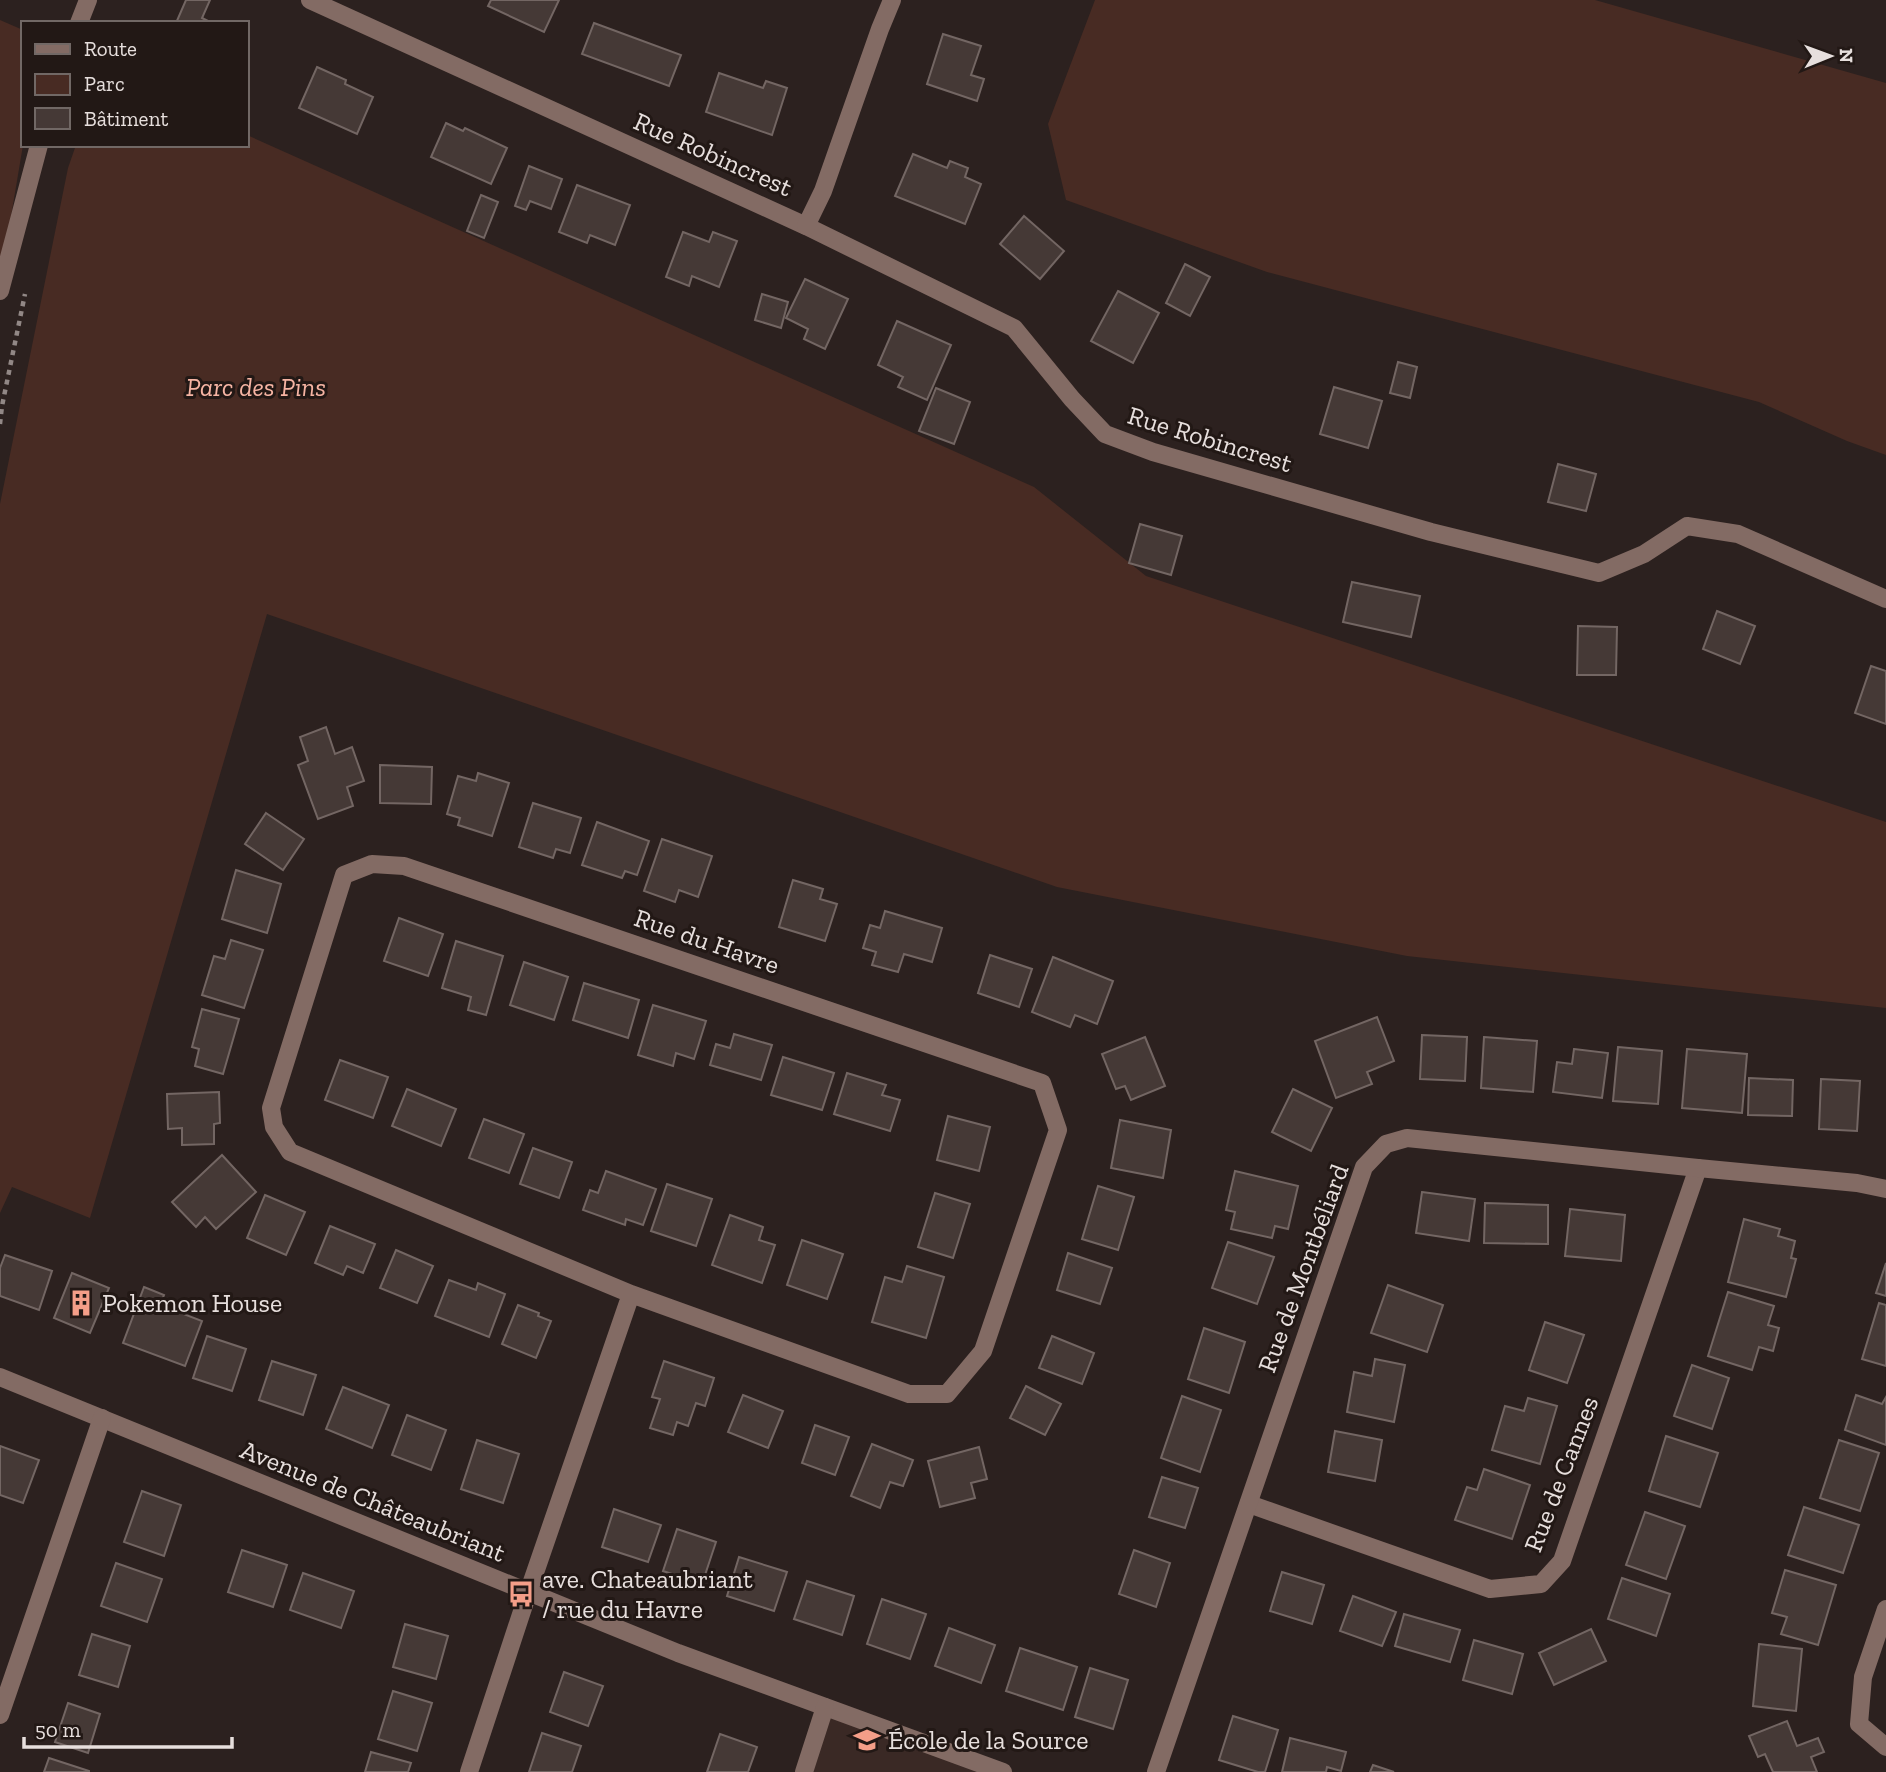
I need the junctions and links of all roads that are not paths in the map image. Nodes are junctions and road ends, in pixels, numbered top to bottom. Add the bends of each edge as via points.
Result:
1 (88, 0) edge
2 (310, 0) edge
3 (892, 0) edge
4 (80, 21) edge
5 (38, 147) edge
6 (806, 226) junction
7 (0, 291) edge
8 (1886, 599) edge
9 (1698, 1168) junction
10 (1886, 1189) edge
11 (631, 1294) junction
12 (0, 1377) edge
13 (103, 1418) junction
14 (1248, 1504) junction
15 (528, 1593) junction
16 (1886, 1609) edge
17 (825, 1707) junction
18 (0, 1715) edge
19 (1886, 1747) edge
20 (468, 1772) edge
21 (804, 1772) edge
22 (1003, 1772) edge
23 (1157, 1772) edge

1 - 4 street
2 - 6 street, Rue Robincrest
3 - 6 street
5 - 7 street
6 - 8 street, Rue Robincrest via 1014,328 1105,434 1153,452 1431,532 1600,573 1644,554 1687,526 1738,534
9 - 10 street, Rue de Montbéliard
9 - 14 street, Rue de Montbéliard via 1407,1138 1386,1144 1363,1167
9 - 14 street, Rue de Cannes via 1562,1560 1541,1584 1490,1589
11 - 11 street, Rue du Havre via 909,1394 947,1394 983,1351 1058,1130 1042,1083 404,866 372,864 344,875 271,1108 274,1127 290,1152
11 - 15 street
12 - 13 street, Avenue de Châteaubriant
13 - 15 street, Avenue de Châteaubriant
13 - 18 street
14 - 23 street, Rue de Montbéliard
15 - 17 street, Avenue de Châteaubriant
15 - 20 street
16 - 19 street via 1863,1677 1858,1724
17 - 21 street
17 - 22 street, Avenue de Châteaubriant

